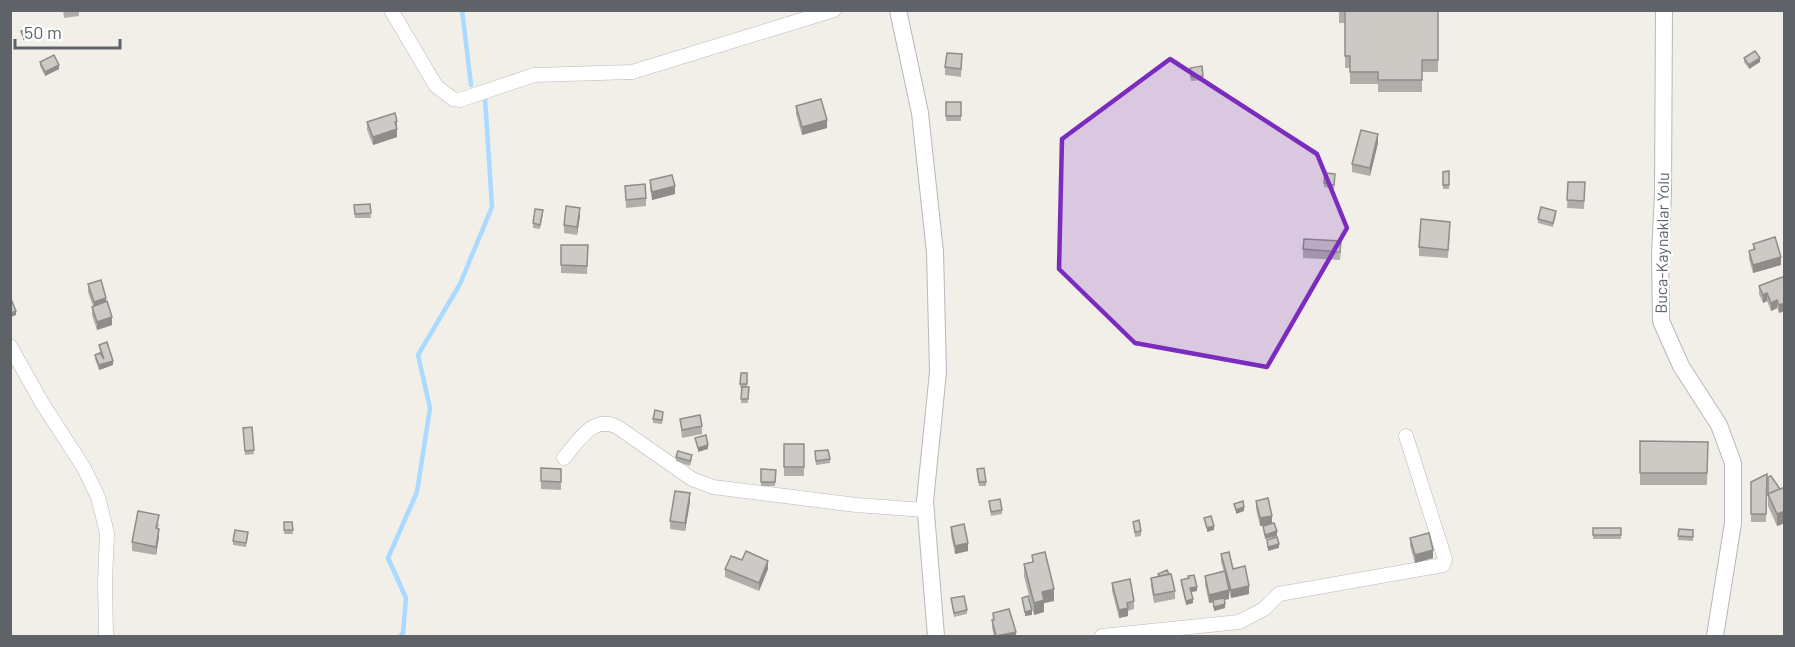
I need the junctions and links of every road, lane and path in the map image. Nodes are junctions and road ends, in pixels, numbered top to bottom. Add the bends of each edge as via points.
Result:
1 (391, 10) edge
2 (834, 10) edge
3 (898, 10) edge
4 (1664, 10) edge
5 (10, 346) edge
6 (1406, 436) dead end
7 (564, 458) dead end
8 (926, 510) junction
9 (106, 636) edge
10 (936, 636) edge
11 (1102, 636) edge
12 (1715, 636) edge

1 - 2 street via 436,86 460,100 534,75 632,72
3 - 8 street via 921,113 935,252 938,372
4 - 12 street, Buca-Kaynaklar Yolu via 1661,321 1682,366 1719,425 1733,464 1733,523
5 - 9 street via 98,497 107,533
6 - 11 street via 1445,559 1443,565 1279,594 1264,609 1239,622
7 - 8 street via 584,433 598,424 609,423 692,479 713,487
8 - 10 street

